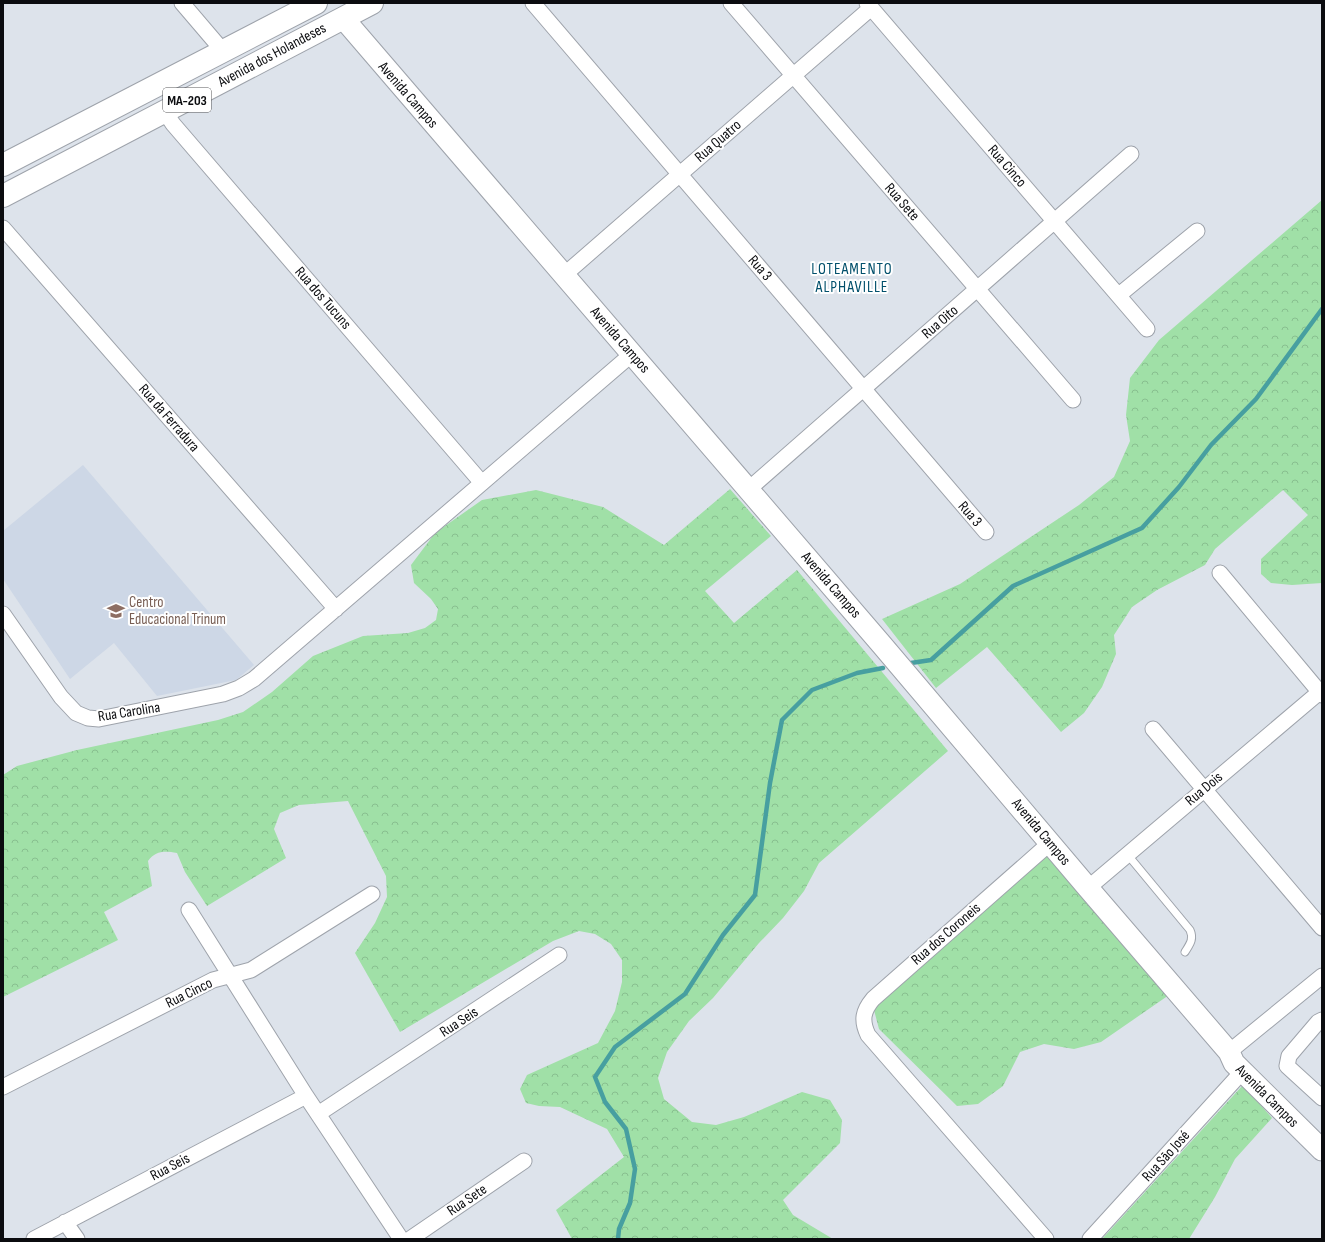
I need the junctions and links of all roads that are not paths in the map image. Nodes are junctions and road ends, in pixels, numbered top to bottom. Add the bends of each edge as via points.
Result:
1 (182, 3) edge
2 (316, 3) edge
3 (372, 3) edge
4 (533, 3) edge
5 (731, 3) edge
6 (869, 5) edge
7 (343, 18) junction
8 (223, 51) junction
9 (793, 75) junction
10 (165, 112) junction
11 (1131, 154) dead end
12 (3, 165) edge
13 (680, 174) junction
14 (3, 196) edge
15 (1055, 221) junction
16 (3, 228) edge
17 (1197, 231) dead end
18 (564, 276) junction
19 (977, 289) junction
20 (1119, 296) junction
21 (1147, 329) dead end
22 (632, 354) junction
23 (863, 389) junction
24 (1073, 400) dead end
25 (482, 483) junction
26 (748, 489) junction
27 (986, 532) dead end
28 (1220, 573) dead end
29 (336, 609) junction
30 (3, 614) edge
31 (1321, 692) edge
32 (1153, 729) dead end
33 (1205, 788) junction
34 (1050, 843) junction
35 (1127, 854) junction
36 (1088, 888) junction
37 (372, 894) dead end
38 (189, 910) dead end
39 (1322, 928) edge
40 (1185, 952) dead end
41 (559, 956) dead end
42 (229, 976) junction
43 (1322, 976) edge
44 (1322, 1020) edge
45 (1230, 1052) junction
46 (1242, 1072) junction
47 (3, 1087) edge
48 (306, 1096) junction
49 (1322, 1098) edge
50 (318, 1114) junction
51 (1322, 1150) edge
52 (524, 1162) dead end
53 (65, 1222) junction
54 (34, 1239) edge
55 (76, 1239) edge
56 (401, 1239) edge
57 (410, 1239) edge
58 (1046, 1239) edge
59 (1090, 1239) edge

1 - 8 street
2 - 8 main road, Avenida dos Holandeses / MA-203
3 - 7 main road, Avenida dos Holandeses / MA-203
4 - 13 street, Rua 3
5 - 9 street, Rua Sete
6 - 9 street, Rua Quatro
6 - 15 street, Rua Cinco
7 - 10 main road, Avenida dos Holandeses / MA-203
7 - 18 street, Avenida Campos
8 - 12 main road, Avenida dos Holandeses / MA-203
9 - 13 street, Rua Quatro
9 - 19 street, Rua Sete
10 - 14 main road, Avenida dos Holandeses / MA-203
10 - 25 street, Rua dos Tucuns
11 - 15 street, Rua Oito
13 - 18 street, Rua Quatro
13 - 23 street, Rua 3
15 - 19 street, Rua Oito
15 - 20 street, Rua Cinco
16 - 29 street, Rua da Ferradura
17 - 20 street
18 - 22 street, Avenida Campos
19 - 23 street, Rua Oito
19 - 24 street, Rua Sete
20 - 21 street, Rua Cinco
22 - 25 street, Rua Carolina
22 - 26 street, Avenida Campos
23 - 26 street, Rua Oito
23 - 27 street, Rua 3
25 - 29 street, Rua Carolina
26 - 34 street, Avenida Campos
28 - 31 street
29 - 30 street, Rua Carolina via 254,679 239,688 223,694 100,719 76,713 61,697
31 - 33 street, Rua Dois
32 - 33 street
33 - 35 street, Rua Dois
33 - 39 street
34 - 36 street, Avenida Campos
34 - 58 street, Rua dos Coroneis via 873,999 865,1008 863,1018 868,1035
35 - 36 street, Rua Dois
35 - 40 lane via 1190,930 1191,943
36 - 45 street, Avenida Campos
37 - 42 street, Rua Cinco via 251,970
38 - 42 street
41 - 50 street, Rua Seis
42 - 47 street, Rua Cinco via 213,980
42 - 48 street
43 - 45 street
44 - 49 street via 1289,1056 1286,1063
45 - 46 street, Avenida Campos via 1234,1063
46 - 51 street, Avenida Campos
46 - 59 street, Rua São José
48 - 50 street
48 - 53 street, Rua Seis
50 - 56 street
52 - 57 street, Rua Sete
53 - 54 street, Rua Seis
53 - 55 street

